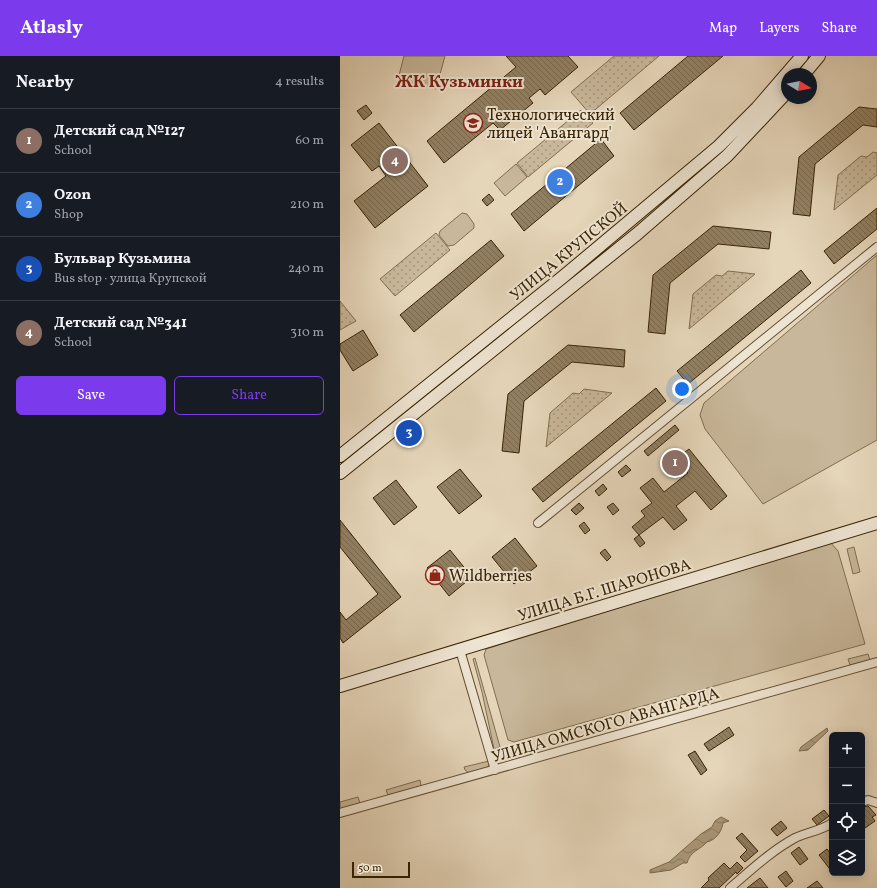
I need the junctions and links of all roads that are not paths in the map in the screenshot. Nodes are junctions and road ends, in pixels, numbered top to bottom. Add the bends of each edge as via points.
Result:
1 (802, 56) edge
2 (819, 56) edge
3 (809, 68) edge
4 (781, 98) edge
5 (877, 247) edge
6 (340, 456) edge
7 (340, 473) edge
8 (538, 523) dead end
9 (877, 523) edge
10 (460, 650) junction
11 (877, 662) edge
12 (340, 686) edge
13 (495, 770) junction
14 (865, 801) edge
15 (877, 803) edge
16 (340, 813) edge
17 (829, 825) edge
18 (730, 888) edge

1 - 6 main road, УЛИЦА КРУПСКОЙ via 757,108 713,151 558,281
2 - 3 main road
4 - 7 main road, УЛИЦА КРУПСКОЙ via 727,156 677,200
5 - 8 street
9 - 10 main road, УЛИЦА Б.Г. ШАРОНОВА
10 - 12 main road, УЛИЦА Б.Г. ШАРОНОВА
10 - 13 street
11 - 13 street, УЛИЦА ОМСКОГО АВАНГАРДА
13 - 16 street, УЛИЦА ОМСКОГО АВАНГАРДА
14 - 15 street
17 - 18 street via 782,846

